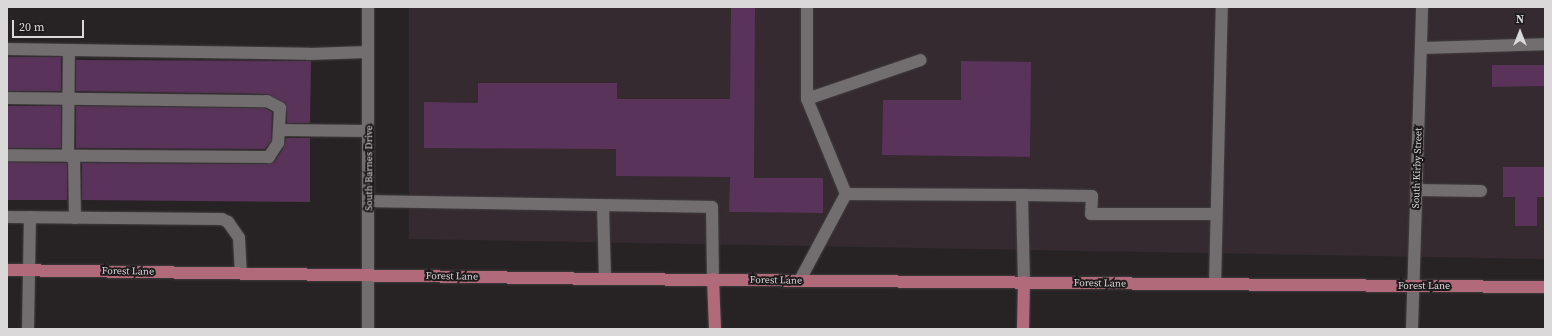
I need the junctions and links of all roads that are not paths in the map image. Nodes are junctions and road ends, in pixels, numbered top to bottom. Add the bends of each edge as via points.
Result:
1 (368, 7) edge
2 (807, 7) edge
3 (1222, 7) edge
4 (1422, 7) edge
5 (1545, 44) edge
6 (1421, 48) junction
7 (7, 50) edge
8 (69, 50) junction
9 (368, 52) junction
10 (920, 60) dead end
11 (7, 98) edge
12 (69, 98) junction
13 (807, 99) junction
14 (280, 130) junction
15 (368, 131) junction
16 (7, 155) edge
17 (71, 156) junction
18 (1416, 190) junction
19 (1481, 192) dead end
20 (846, 194) junction
21 (1022, 196) junction
22 (369, 201) junction
23 (603, 206) junction
24 (1216, 214) junction
25 (7, 217) edge
26 (30, 217) junction
27 (74, 218) junction
28 (7, 270) edge
29 (30, 270) junction
30 (241, 272) junction
31 (370, 274) junction
32 (605, 279) junction
33 (713, 279) junction
34 (800, 280) junction
35 (1024, 282) junction
36 (1216, 284) junction
37 (1412, 286) junction
38 (1545, 286) edge
39 (28, 329) edge
40 (368, 329) edge
41 (715, 329) edge
42 (1024, 329) edge
43 (1412, 329) edge

1 - 9 street, South Barnes Drive
2 - 13 street
3 - 24 street
4 - 6 street, South Kirby Street
5 - 6 street
6 - 18 street, South Kirby Street
7 - 8 street
8 - 9 street via 309,54
8 - 12 street
9 - 15 street, South Barnes Drive
10 - 13 street
11 - 12 street
12 - 14 street via 267,101 280,108
12 - 17 street
13 - 20 street
14 - 15 street
14 - 17 street via 274,152 269,157 261,158
15 - 22 street, South Barnes Drive
16 - 17 street
17 - 27 street
18 - 19 street
18 - 37 street, South Kirby Street
20 - 21 street
20 - 34 street
21 - 24 street via 1092,196 1091,214
21 - 35 street
22 - 23 street
22 - 31 street, South Barnes Drive
23 - 32 street
23 - 33 street via 712,207
24 - 36 street
25 - 26 street
26 - 27 street
26 - 29 street
27 - 30 street via 222,219 228,222 239,238
28 - 29 main road, Forest Lane
29 - 30 main road, Forest Lane
29 - 39 street
30 - 31 main road, Forest Lane
31 - 32 main road, Forest Lane
31 - 40 street, South Barnes Drive
32 - 33 main road, Forest Lane
33 - 34 main road, Forest Lane
33 - 41 main road
34 - 35 main road, Forest Lane
35 - 36 main road, Forest Lane
35 - 42 main road
36 - 37 main road, Forest Lane
37 - 38 main road, Forest Lane
37 - 43 street, South Kirby Street

